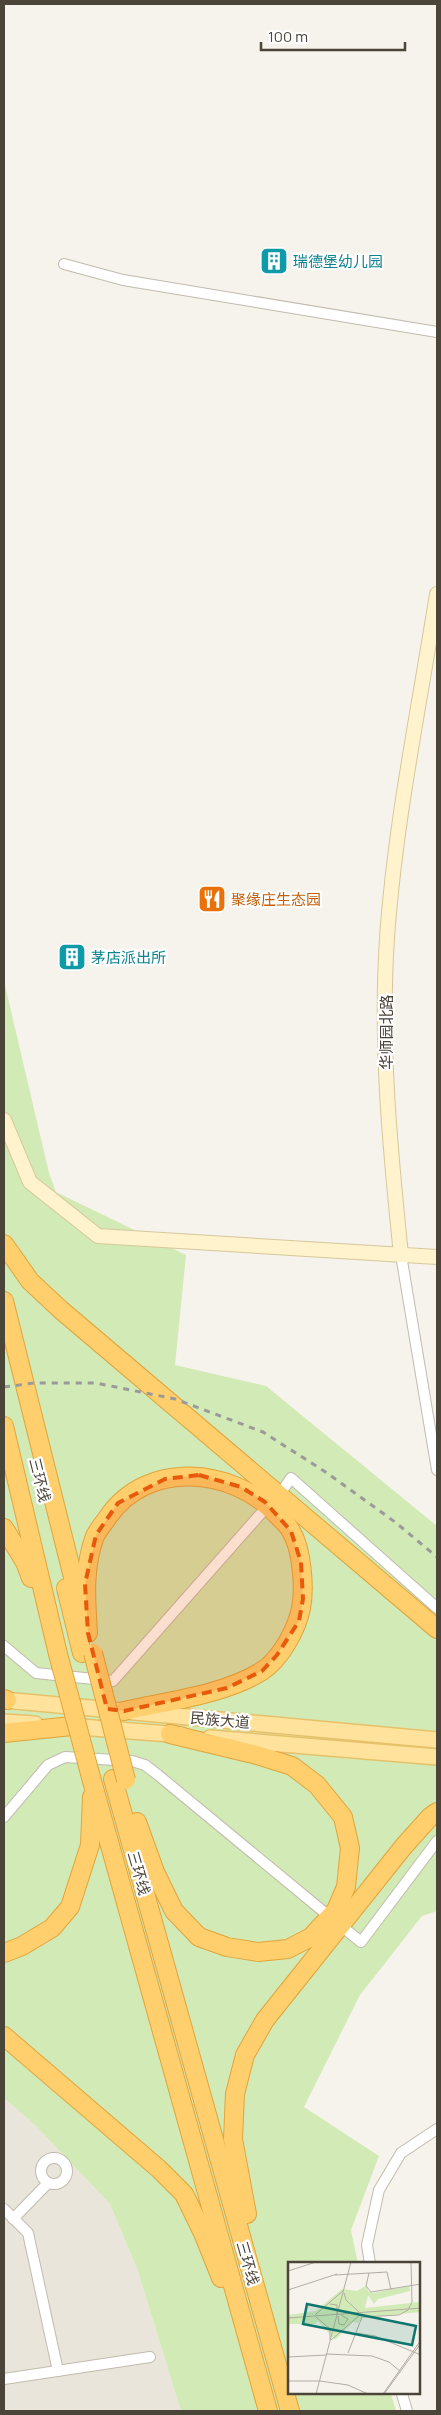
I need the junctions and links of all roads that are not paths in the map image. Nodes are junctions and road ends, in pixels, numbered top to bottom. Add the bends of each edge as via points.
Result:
1 (64, 264) dead end
2 (437, 332) edge
3 (437, 594) edge
4 (4, 1120) edge
5 (4, 1244) edge
6 (401, 1254) junction
7 (437, 1257) edge
8 (4, 1301) edge
9 (4, 1330) edge
10 (4, 1426) edge
11 (437, 1470) edge
12 (284, 1488) dead end
13 (264, 1510) dead end
14 (4, 1528) edge
15 (437, 1608) edge
16 (437, 1629) edge
17 (88, 1633) junction
18 (4, 1646) edge
19 (87, 1653) junction
20 (58, 1654) junction
21 (5, 1700) edge
22 (124, 1711) junction
23 (4, 1722) edge
24 (72, 1726) junction
25 (4, 1732) edge
26 (170, 1734) junction
27 (437, 1740) edge
28 (437, 1757) edge
29 (119, 1780) junction
30 (92, 1781) junction
31 (437, 1812) edge
32 (4, 1817) edge
33 (137, 1822) junction
34 (437, 1841) edge
35 (324, 1912) dead end
36 (345, 1929) dead end
37 (4, 1953) edge
38 (4, 2036) edge
39 (437, 2129) edge
40 (48, 2183) dead end
41 (242, 2200) junction
42 (4, 2210) edge
43 (13, 2219) junction
44 (370, 2262) edge
45 (150, 2356) dead end
46 (288, 2364) edge
47 (58, 2371) junction
48 (259, 2377) junction
49 (4, 2379) edge
50 (294, 2395) edge
51 (402, 2395) edge
52 (268, 2411) edge
53 (290, 2411) edge
54 (297, 2411) edge
55 (407, 2411) edge

1 - 2 street via 123,280
3 - 6 street, 华师园北路 via 399,837 387,937 384,1030 387,1112
4 - 6 street via 30,1182 98,1236
5 - 16 highway via 30,1281 61,1310
6 - 7 street
6 - 11 street, 华师园北路
8 - 17 highway
9 - 19 highway, 三环线
10 - 20 highway, 三环线
12 - 15 street via 291,1478
13 - 18 street via 113,1681 36,1673
14 - 20 highway via 25,1562
17 - 19 highway
17 - 22 highway via 85,1584 96,1535 118,1503 139,1489 165,1479 199,1475 241,1487 265,1502 291,1531 301,1562 303,1599 299,1621 278,1655 262,1671 226,1688
19 - 29 highway, 三环线
20 - 30 highway, 三环线, bridge
21 - 22 main road, 民族大道
22 - 27 main road, 民族大道
23 - 24 main road, 民族大道
24 - 25 highway
24 - 26 main road, 民族大道
26 - 28 main road, 民族大道
26 - 33 highway via 292,1766 317,1785 343,1817 350,1848 346,1887 336,1910 311,1937 288,1949 258,1952 227,1948 199,1937 174,1911 155,1872
29 - 33 highway
29 - 53 highway, 三环线
30 - 37 highway via 90,1846 70,1907 52,1928
30 - 48 highway, 三环线
31 - 41 highway via 404,1846 265,2020 245,2056 235,2094 233,2139
32 - 35 street via 48,1765 64,1756 132,1761 145,1765
33 - 41 highway
34 - 36 street via 361,1942
38 - 48 highway via 184,2194 203,2233
39 - 44 street via 401,2153 379,2190 367,2245
40 - 43 street
41 - 46 highway
42 - 43 street
43 - 47 street via 28,2233
45 - 47 street
47 - 49 street
48 - 52 highway, 三环线
50 - 54 highway
51 - 55 street

